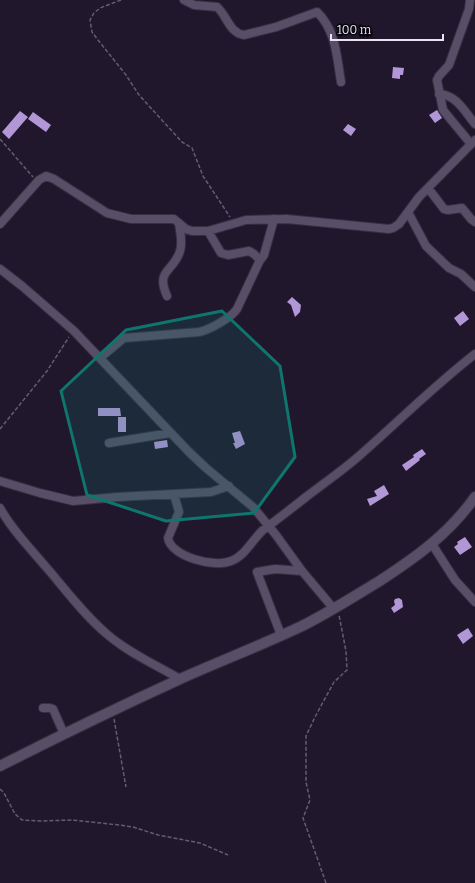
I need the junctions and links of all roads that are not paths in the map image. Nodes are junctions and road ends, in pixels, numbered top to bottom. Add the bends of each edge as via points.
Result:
1 (184, 0) edge
2 (470, 0) edge
3 (472, 9) edge
4 (341, 82) dead end
5 (439, 94) junction
6 (475, 124) edge
7 (473, 142) edge
8 (428, 188) junction
9 (408, 212) junction
10 (274, 219) junction
11 (475, 222) edge
12 (179, 223) junction
13 (0, 224) edge
14 (208, 231) junction
15 (260, 260) junction
16 (0, 269) edge
17 (475, 287) edge
18 (167, 296) dead end
19 (475, 354) edge
20 (100, 358) junction
21 (170, 433) junction
22 (109, 443) dead end
23 (0, 481) edge
24 (229, 486) junction
25 (174, 494) junction
26 (475, 497) edge
27 (0, 508) edge
28 (269, 526) junction
29 (432, 544) junction
30 (302, 571) junction
31 (475, 602) edge
32 (336, 608) junction
33 (281, 635) junction
34 (180, 679) junction
35 (42, 708) dead end
36 (64, 734) junction
37 (0, 766) edge

1 - 4 street via 218,7 226,21 240,34 276,27 317,12 332,36
2 - 3 street
3 - 5 street via 449,65 437,80
5 - 6 street via 448,95 455,100
5 - 7 street via 444,113
7 - 8 street
8 - 9 street
8 - 11 street via 445,210 462,208
9 - 10 street via 396,226 389,229 301,219
9 - 17 street via 426,246 449,268 461,274
10 - 14 street via 246,220
10 - 15 street via 263,258
12 - 13 street via 171,218 131,219 115,216 99,209 50,177 43,177
12 - 14 street via 188,230
12 - 18 street via 181,249 163,278
14 - 15 street via 221,253 228,255 249,251
15 - 20 street via 232,315 204,331 124,338
16 - 20 street via 74,331
19 - 28 street via 358,457
20 - 21 street
21 - 22 street
21 - 24 street
23 - 25 street via 72,501
24 - 25 street via 215,491
24 - 28 street via 249,503
25 - 28 street via 179,512 168,541 174,550 185,556 214,563 230,561 244,552
26 - 29 street via 446,533
27 - 34 street via 16,533 95,623 125,647
28 - 30 street
29 - 31 street via 455,580
29 - 32 street
30 - 32 street
30 - 33 street via 275,569 257,572
32 - 33 street
33 - 34 street
34 - 36 street
35 - 36 street via 53,709
36 - 37 street

